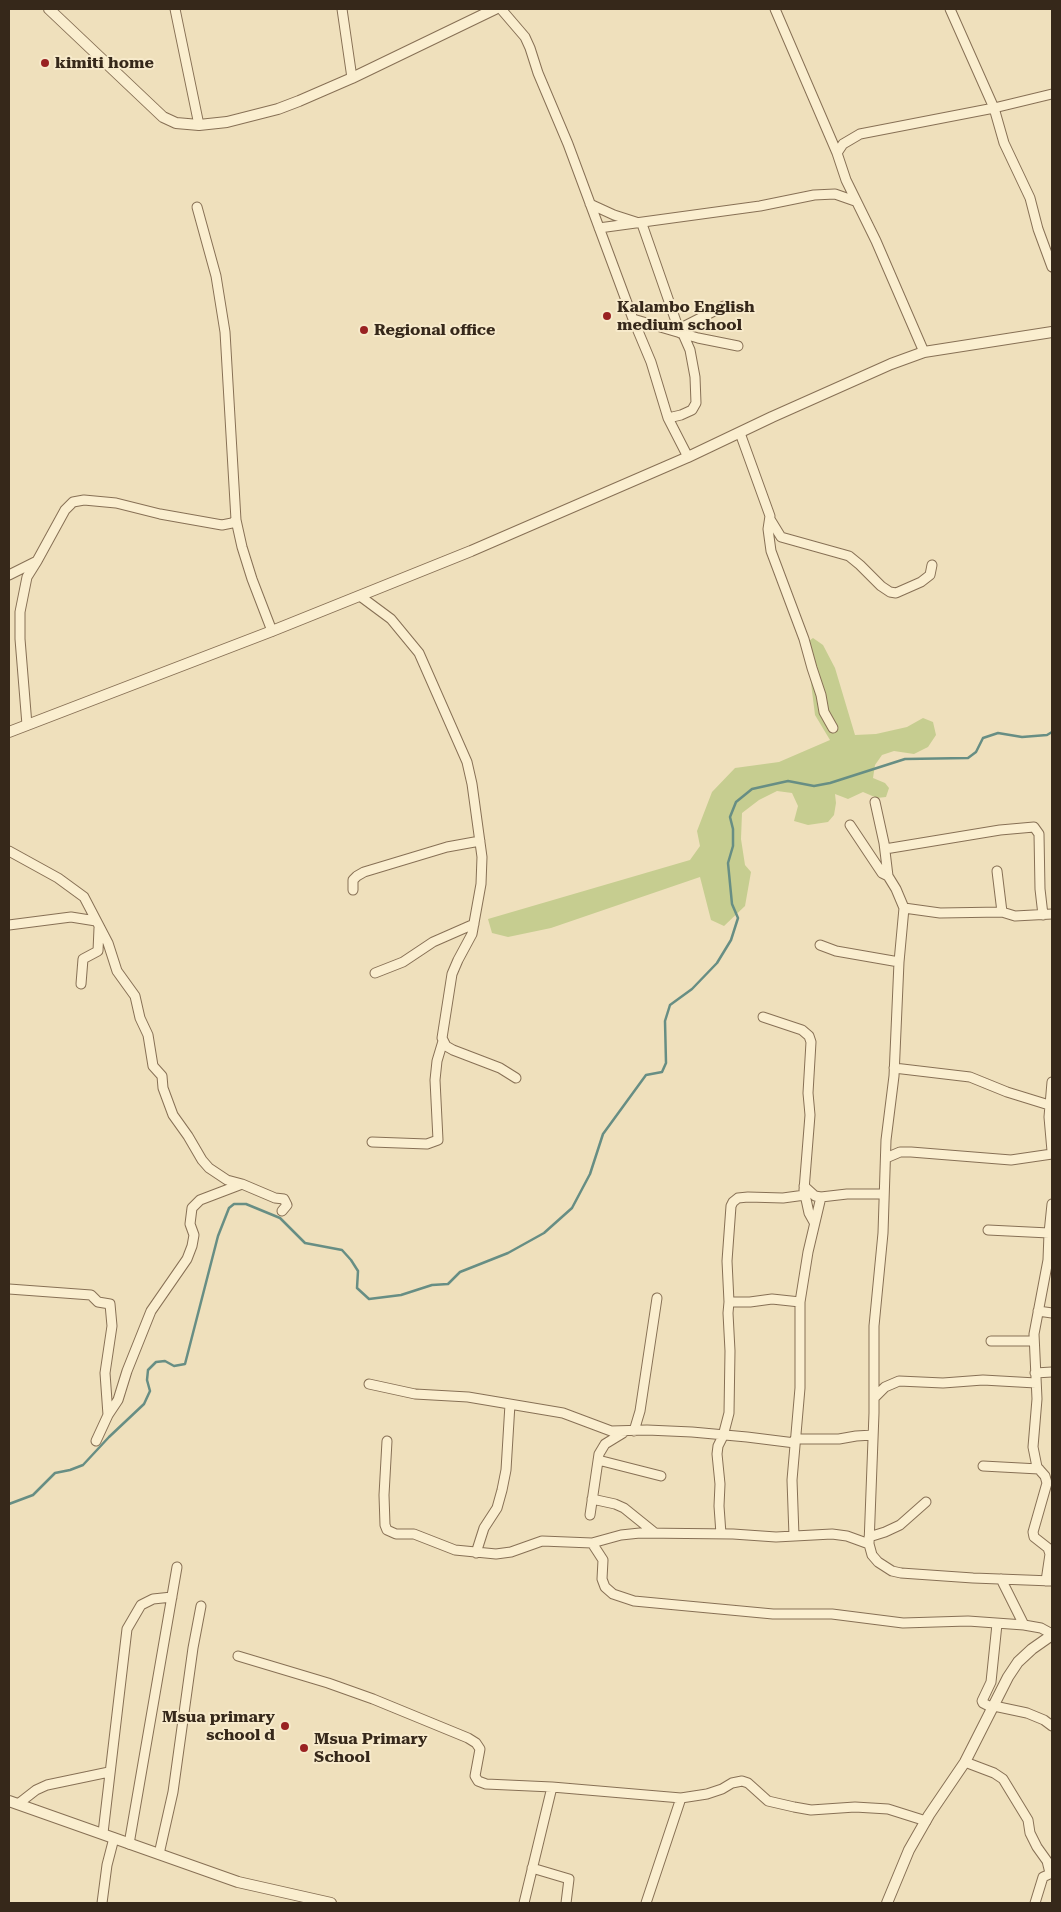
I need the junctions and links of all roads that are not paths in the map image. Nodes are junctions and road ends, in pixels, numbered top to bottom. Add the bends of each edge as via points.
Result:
1 (49, 9) edge
2 (175, 9) edge
3 (342, 9) edge
4 (495, 9) edge
5 (501, 9) edge
6 (775, 9) edge
7 (950, 9) edge
8 (352, 78) junction
9 (1052, 94) edge
10 (994, 108) junction
11 (199, 125) junction
12 (836, 152) junction
13 (846, 180) junction
14 (835, 194) junction
15 (855, 201) junction
16 (590, 204) junction
17 (198, 207) dead end
18 (642, 224) junction
19 (599, 228) junction
20 (1052, 267) edge
21 (724, 306) dead end
22 (633, 319) junction
23 (680, 332) junction
24 (1052, 332) edge
25 (738, 346) dead end
26 (924, 352) junction
27 (668, 418) junction
28 (740, 433) junction
29 (688, 457) junction
30 (770, 519) junction
31 (236, 520) junction
32 (37, 561) junction
33 (932, 564) dead end
34 (9, 575) edge
35 (360, 596) junction
36 (272, 631) junction
37 (26, 725) junction
38 (833, 728) dead end
39 (9, 732) edge
40 (875, 802) dead end
41 (850, 825) dead end
42 (480, 841) junction
43 (885, 849) junction
44 (9, 851) edge
45 (998, 871) dead end
46 (888, 876) junction
47 (353, 890) dead end
48 (904, 908) junction
49 (1002, 912) junction
50 (1047, 915) edge
51 (98, 924) junction
52 (474, 924) junction
53 (9, 925) edge
54 (820, 944) dead end
55 (898, 962) junction
56 (375, 973) dead end
57 (81, 984) dead end
58 (763, 1017) dead end
59 (443, 1041) junction
60 (894, 1068) junction
61 (516, 1078) dead end
62 (1052, 1082) edge
63 (1049, 1105) junction
64 (372, 1142) dead end
65 (1052, 1152) edge
66 (886, 1158) junction
67 (242, 1184) junction
68 (804, 1190) junction
69 (884, 1194) junction
70 (821, 1197) junction
71 (1052, 1204) edge
72 (282, 1211) dead end
73 (814, 1222) junction
74 (988, 1230) dead end
75 (1049, 1233) junction
76 (9, 1290) edge
77 (657, 1298) dead end
78 (729, 1302) junction
79 (800, 1302) junction
80 (1038, 1311) junction
81 (1052, 1313) edge
82 (992, 1341) dead end
83 (1034, 1341) junction
84 (1052, 1372) edge
85 (1035, 1378) junction
86 (369, 1384) dead end
87 (874, 1398) junction
88 (510, 1404) junction
89 (108, 1415) junction
90 (630, 1431) junction
91 (873, 1435) junction
92 (724, 1436) junction
93 (387, 1441) dead end
94 (795, 1441) junction
95 (96, 1442) dead end
96 (598, 1460) junction
97 (983, 1466) dead end
98 (1039, 1469) junction
99 (662, 1476) dead end
100 (592, 1499) junction
101 (926, 1502) dead end
102 (590, 1515) dead end
103 (655, 1533) junction
104 (721, 1534) junction
105 (794, 1536) junction
106 (869, 1540) junction
107 (592, 1542) junction
108 (476, 1552) junction
109 (177, 1567) dead end
110 (1002, 1579) junction
111 (1049, 1581) edge
112 (172, 1597) junction
113 (201, 1606) dead end
114 (997, 1624) junction
115 (1024, 1625) junction
116 (1052, 1636) edge
117 (238, 1656) dead end
118 (993, 1707) junction
119 (1052, 1726) edge
120 (965, 1762) junction
121 (109, 1772) junction
122 (552, 1787) junction
123 (681, 1798) junction
124 (13, 1802) edge
125 (926, 1821) junction
126 (103, 1833) junction
127 (114, 1838) junction
128 (129, 1844) junction
129 (159, 1854) junction
130 (532, 1868) junction
131 (1051, 1873) edge
132 (102, 1903) edge
133 (331, 1903) edge
134 (524, 1903) edge
135 (566, 1903) edge
136 (646, 1903) edge
137 (887, 1903) edge
138 (1035, 1903) edge

1 - 11 street via 163,117 176,123
2 - 11 street
3 - 8 street
4 - 8 street
5 - 16 street via 525,37
6 - 12 street
7 - 10 street
8 - 11 street via 278,109 227,122
9 - 10 street
10 - 12 street via 860,134
10 - 20 street via 1004,143 1030,198
12 - 13 street
13 - 14 street
13 - 15 street
14 - 15 street
14 - 18 street
15 - 26 street via 876,240
16 - 18 street
16 - 19 street
17 - 31 street via 216,276 225,332
18 - 19 street
18 - 23 street
19 - 22 street
21 - 23 street
22 - 23 street
22 - 27 street via 651,362
23 - 25 street
23 - 27 street via 690,350 696,402 692,410
24 - 26 street
26 - 28 street
27 - 29 street
28 - 29 street
28 - 30 street
29 - 35 street
30 - 33 street via 781,537 848,556 890,592 896,593 921,582 930,575
30 - 38 street via 771,551 804,639 824,712
31 - 32 street via 222,525 116,503 73,502 65,510
31 - 36 street via 252,579
32 - 34 street
32 - 37 street via 27,577 20,612
35 - 36 street
35 - 42 street via 391,619 419,653 467,762
36 - 37 street
37 - 39 street
40 - 43 street
41 - 46 street via 882,873
42 - 47 street via 447,846 364,872 356,876
42 - 52 street via 481,884
43 - 46 street
43 - 50 street via 1034,827 1039,834 1040,889
44 - 51 street via 80,892
45 - 49 street
46 - 48 street
48 - 49 street via 940,914
48 - 55 street
49 - 50 street via 1014,916
51 - 53 street via 71,917
51 - 57 street via 98,950 82,959
51 - 67 street via 117,971 134,996 148,1035 153,1066 162,1076 173,1115 209,1168 227,1180
52 - 56 street via 440,938 403,962
52 - 59 street via 452,974
54 - 55 street via 836,951
55 - 60 street
58 - 68 street via 802,1030 809,1036 810,1115
59 - 61 street via 453,1050 500,1068
59 - 64 street via 436,1062 435,1080 438,1140 427,1144
60 - 63 street via 970,1077
60 - 66 street
62 - 63 street
63 - 65 street
65 - 66 street via 1011,1160 911,1152 900,1152
66 - 69 street
67 - 72 street via 284,1199 287,1204
67 - 89 street via 200,1200 192,1208 190,1224 194,1235 187,1259 151,1311 118,1400
68 - 70 street
68 - 73 street
68 - 78 street via 783,1198 748,1196 733,1202 726,1261
69 - 70 street
69 - 87 street via 874,1326
70 - 73 street
71 - 75 street
73 - 79 street
74 - 75 street
75 - 80 street via 1048,1260
76 - 89 street via 91,1295 98,1302 110,1304 112,1326 105,1373
77 - 90 street via 640,1410
78 - 79 street via 772,1299
78 - 92 street via 729,1413
79 - 94 street via 801,1379
80 - 81 street
80 - 83 street
82 - 83 street
83 - 85 street
84 - 85 street
85 - 87 street via 943,1383 899,1381 885,1387
85 - 98 street via 1033,1447
86 - 88 street via 415,1394 468,1397
87 - 91 street
88 - 90 street via 563,1413 611,1431
88 - 108 street via 502,1490
89 - 95 street
90 - 92 street
90 - 96 street via 605,1444
91 - 94 street
91 - 106 street
92 - 94 street
92 - 104 street via 717,1454
93 - 108 street via 384,1495 387,1530 396,1534 414,1534 444,1547
94 - 105 street via 792,1480
96 - 99 street
96 - 100 street
97 - 98 street
98 - 111 street via 1047,1483 1033,1532 1050,1554
100 - 102 street
100 - 103 street via 624,1508
101 - 106 street via 900,1525
103 - 104 street
103 - 107 street via 621,1535
104 - 105 street
105 - 106 street via 832,1534
106 - 110 street via 872,1555 892,1571
107 - 108 street via 542,1541 511,1552
107 - 114 street via 603,1560 605,1587 613,1594 634,1601 773,1614 832,1614 903,1624 968,1621
109 - 112 street
110 - 111 street
110 - 115 street
112 - 121 street via 153,1599 141,1605 127,1629
112 - 128 street
113 - 129 street via 173,1792
114 - 115 street
114 - 118 street via 991,1682 982,1701
115 - 116 street via 1040,1628
116 - 118 street via 1018,1662
117 - 122 street via 373,1699 468,1738 480,1749 475,1776 478,1781
118 - 119 street via 1027,1713
118 - 120 street
120 - 125 street
120 - 131 street via 1003,1778 1028,1820 1030,1833
121 - 124 street via 47,1785
121 - 126 street
122 - 123 street
122 - 130 street
123 - 125 street via 707,1794 742,1781 768,1801 794,1808 888,1810
123 - 136 street
124 - 126 street
125 - 137 street via 909,1850
126 - 127 street
127 - 128 street
127 - 132 street
128 - 129 street
129 - 133 street via 238,1882
130 - 134 street
130 - 135 street via 569,1879
131 - 138 street via 1043,1877

